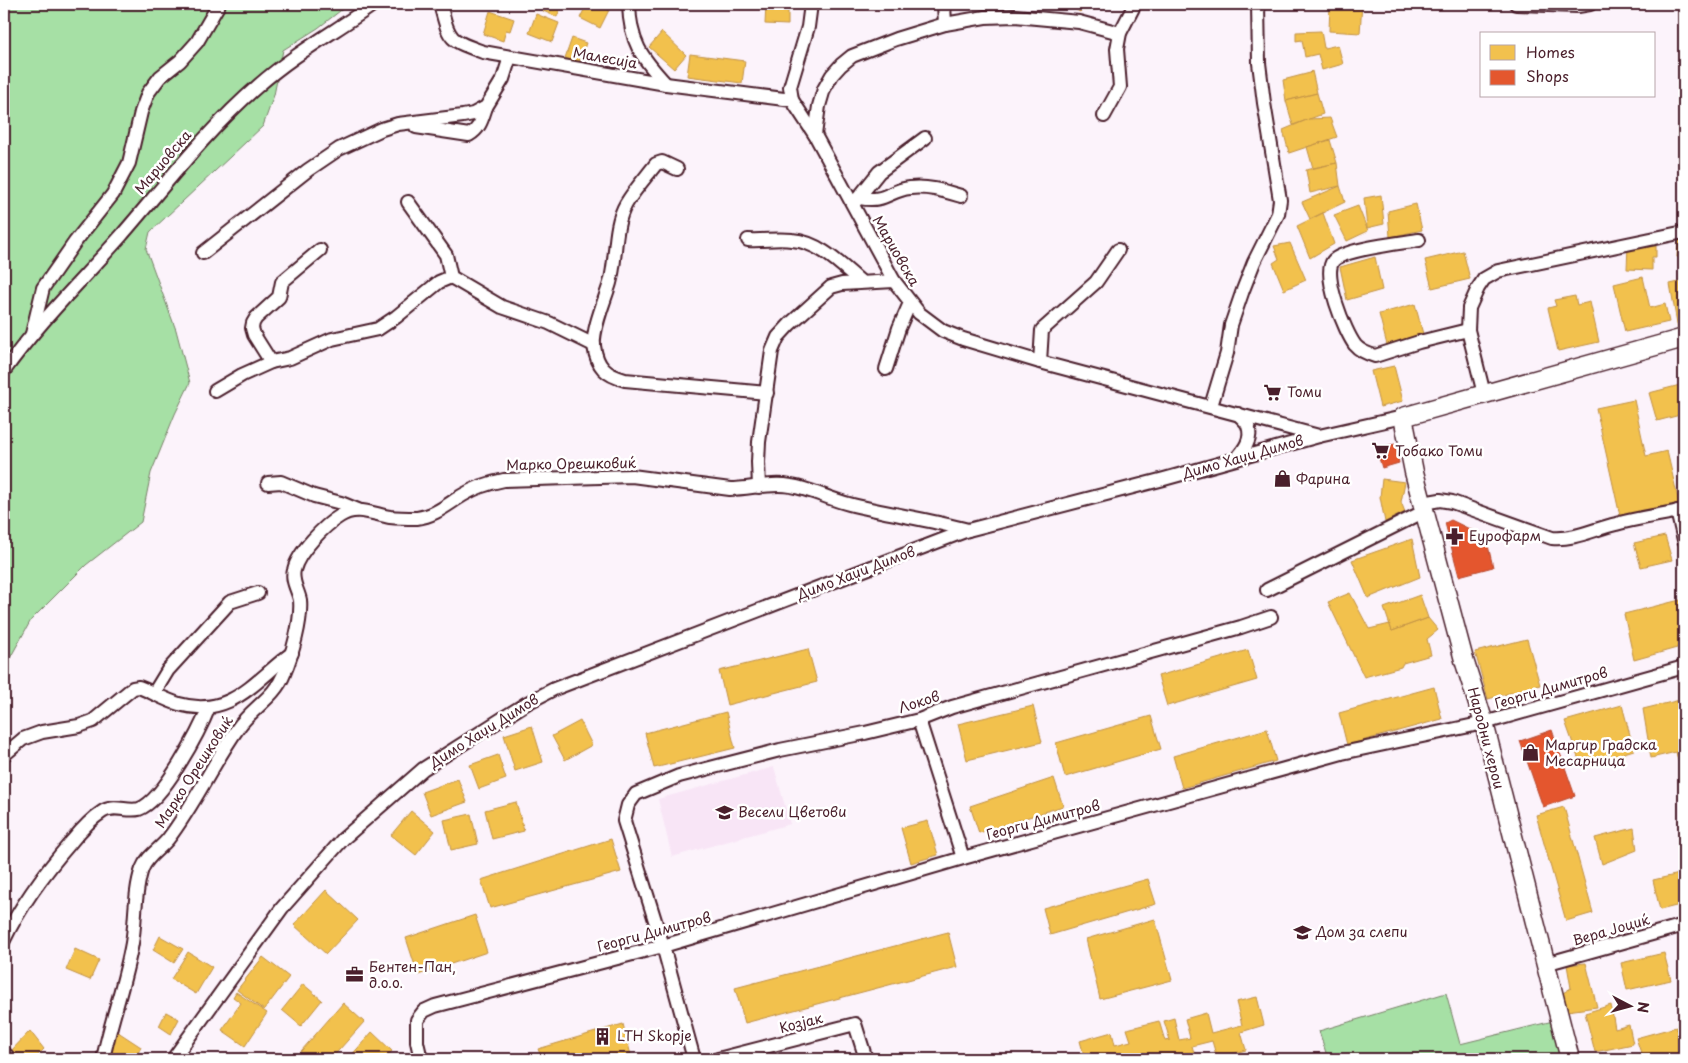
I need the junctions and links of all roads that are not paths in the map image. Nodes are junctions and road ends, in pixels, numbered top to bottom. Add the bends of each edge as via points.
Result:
1 (218, 4) edge
2 (374, 4) edge
3 (440, 4) edge
4 (629, 4) edge
5 (811, 4) edge
6 (944, 4) edge
7 (1135, 4) edge
8 (1258, 4) edge
9 (1516, 4) edge
10 (1590, 4) edge
11 (945, 24) junction
12 (1120, 33) junction
13 (510, 57) junction
14 (666, 84) junction
15 (792, 100) junction
16 (486, 107) junction
17 (1104, 116) dead end
18 (398, 124) junction
19 (814, 135) junction
20 (925, 138) dead end
21 (677, 170) dead end
22 (961, 196) dead end
23 (856, 201) junction
24 (408, 202) dead end
25 (1684, 232) edge
26 (748, 240) dead end
27 (1419, 240) dead end
28 (320, 250) dead end
29 (1118, 250) dead end
30 (203, 253) dead end
31 (451, 277) junction
32 (894, 280) junction
33 (861, 282) junction
34 (910, 303) junction
35 (1468, 330) junction
36 (32, 334) junction
37 (1684, 338) edge
38 (594, 346) junction
39 (271, 362) junction
40 (1040, 362) junction
41 (886, 369) dead end
42 (4, 370) edge
43 (215, 391) dead end
44 (767, 393) junction
45 (1484, 394) junction
46 (1211, 406) junction
47 (1238, 414) junction
48 (1403, 416) junction
49 (1318, 436) junction
50 (1236, 459) junction
51 (268, 483) dead end
52 (758, 487) junction
53 (1424, 507) junction
54 (358, 510) junction
55 (1680, 511) edge
56 (968, 530) junction
57 (1684, 540) edge
58 (1266, 590) dead end
59 (258, 593) dead end
60 (1271, 617) dead end
61 (292, 653) junction
62 (1684, 667) edge
63 (154, 693) junction
64 (209, 707) junction
65 (919, 720) junction
66 (1484, 723) junction
67 (4, 755) edge
68 (963, 858) junction
69 (1684, 924) edge
70 (4, 940) edge
71 (663, 946) junction
72 (1545, 964) junction
73 (4, 1053) edge
74 (10, 1059) edge
75 (103, 1059) edge
76 (173, 1059) edge
77 (421, 1059) edge
78 (694, 1059) edge
79 (718, 1059) edge
80 (866, 1059) edge
81 (1570, 1059) edge

1 - 36 street via 197,42 148,93 129,163 113,194 44,288
2 - 36 street, Мариовска via 293,58 228,114 198,143
3 - 13 street, Малесија via 448,33 456,43
4 - 14 street via 629,23 637,48
5 - 15 street via 808,28 790,87
6 - 11 street
7 - 12 street
8 - 46 street via 1261,83 1280,200 1278,214 1254,262 1231,325 1227,353
9 - 10 street
11 - 12 street via 1015,16 1079,22
11 - 19 street via 852,56 841,65 824,89
12 - 17 street via 1117,49 1120,87
13 - 14 street, Малесија
13 - 16 street via 503,80
14 - 15 street, Малесија
15 - 19 street, Мариовска
16 - 18 street via 468,115
16 - 18 street via 480,125 469,135
18 - 30 street via 339,149
19 - 23 street, Мариовска
20 - 23 street via 879,172
21 - 38 street via 662,162 656,164 626,204
22 - 23 street via 936,188 908,188 886,197
23 - 32 street, Мариовска
24 - 31 street via 446,255
25 - 35 street via 1494,272 1484,279 1469,308
26 - 33 street via 792,240 814,245
27 - 35 street via 1361,250 1332,262 1330,275 1344,327 1355,345 1375,356
28 - 39 street via 282,282 279,297 253,323 254,335
29 - 40 street via 1096,282 1042,330
31 - 38 street via 502,306 549,323
31 - 39 street via 439,282 378,328 332,339 290,358
32 - 33 street
32 - 34 street, Мариовска
33 - 44 street via 831,287 778,337 772,351
34 - 40 street, Мариовска via 944,331
34 - 41 street
35 - 45 street
36 - 42 street, Мариовска
37 - 45 street, Димо Хаџи Димов
38 - 44 street via 605,371 625,380
39 - 43 street
40 - 46 street, Мариовска
44 - 52 street via 759,442
45 - 48 street, Димо Хаџи Димов
46 - 47 street, Мариовска
47 - 49 street, Мариовска
47 - 50 street via 1248,426 1249,438 1246,448
48 - 49 street, Димо Хаџи Димов
48 - 53 street, Народни херои
49 - 50 street, Димо Хаџи Димов
50 - 56 street, Димо Хаџи Димов
51 - 54 street via 281,482
52 - 54 street, Марко Орешковиќ via 730,489 632,476 504,480 485,484 427,516 389,517
52 - 56 street, Марко Орешковиќ via 790,485 847,504
53 - 55 street via 1440,500 1452,502 1561,539 1613,524
53 - 58 street
53 - 66 street, Народни херои
54 - 61 street, Марко Орешковиќ via 340,515 323,530 305,549 294,570 294,583 300,600
55 - 57 street
56 - 76 street, Димо Хаџи Димов via 554,689 423,768 343,839 282,908
59 - 63 street via 230,602 168,670
60 - 65 street, Локов via 952,707
61 - 64 street, Марко Орешковиќ via 250,690
61 - 75 street, Марко Орешковиќ via 283,676 268,699 239,726 167,840 142,869 132,942
62 - 66 street, Георги Димитров
63 - 64 street, Марко Орешковиќ via 179,704
63 - 67 street, Марко Орешковиќ via 133,688 93,721 23,739
64 - 70 street via 200,728 163,788 138,809 104,810 86,825 32,890
65 - 68 street
65 - 71 street, Локов via 679,776 636,794 628,805 624,821
66 - 68 street, Георги Димитров via 1342,753
66 - 72 street, Народни херои
68 - 71 street, Георги Димитров
69 - 72 street, Вера Јоциќ
71 - 77 street, Георги Димитров via 424,1011 417,1020 416,1036
71 - 78 street
72 - 81 street, Народни херои
73 - 74 street
79 - 80 street, Козјак via 855,1024

